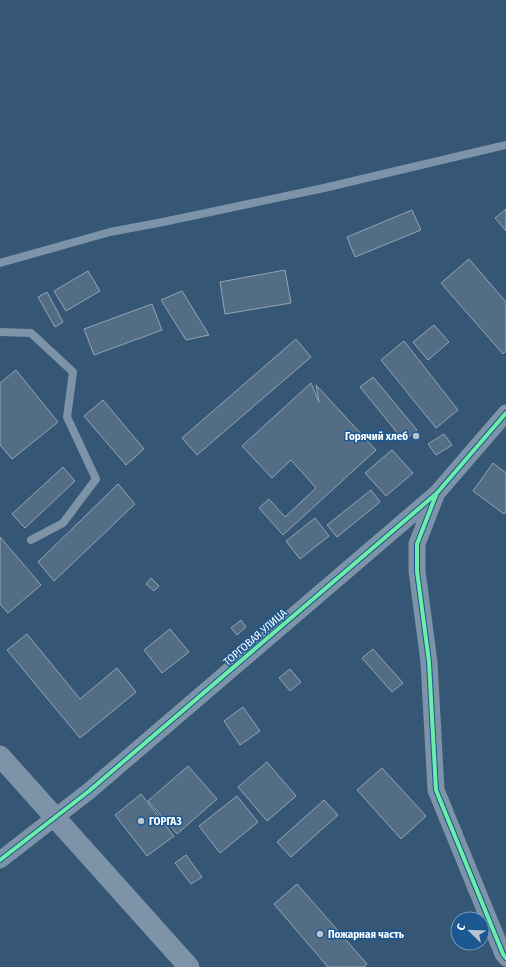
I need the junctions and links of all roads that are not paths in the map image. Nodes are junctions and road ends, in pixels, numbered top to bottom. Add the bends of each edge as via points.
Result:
1 (506, 146) edge
2 (0, 263) edge
3 (0, 332) edge
4 (506, 413) edge
5 (437, 493) junction
6 (31, 540) dead end
7 (0, 756) edge
8 (55, 818) junction
9 (0, 860) edge
10 (506, 958) edge
11 (189, 967) edge

1 - 2 lane via 324,188 110,232
3 - 6 lane via 31,333 73,372 67,417 96,479 63,523
4 - 5 street, ТОРГОВАЯ УЛИЦА
5 - 8 street, ТОРГОВАЯ УЛИЦА
5 - 10 street via 417,544 417,571 429,662 436,790
7 - 8 street
8 - 9 street, ТОРГОВАЯ УЛИЦА
8 - 11 street

